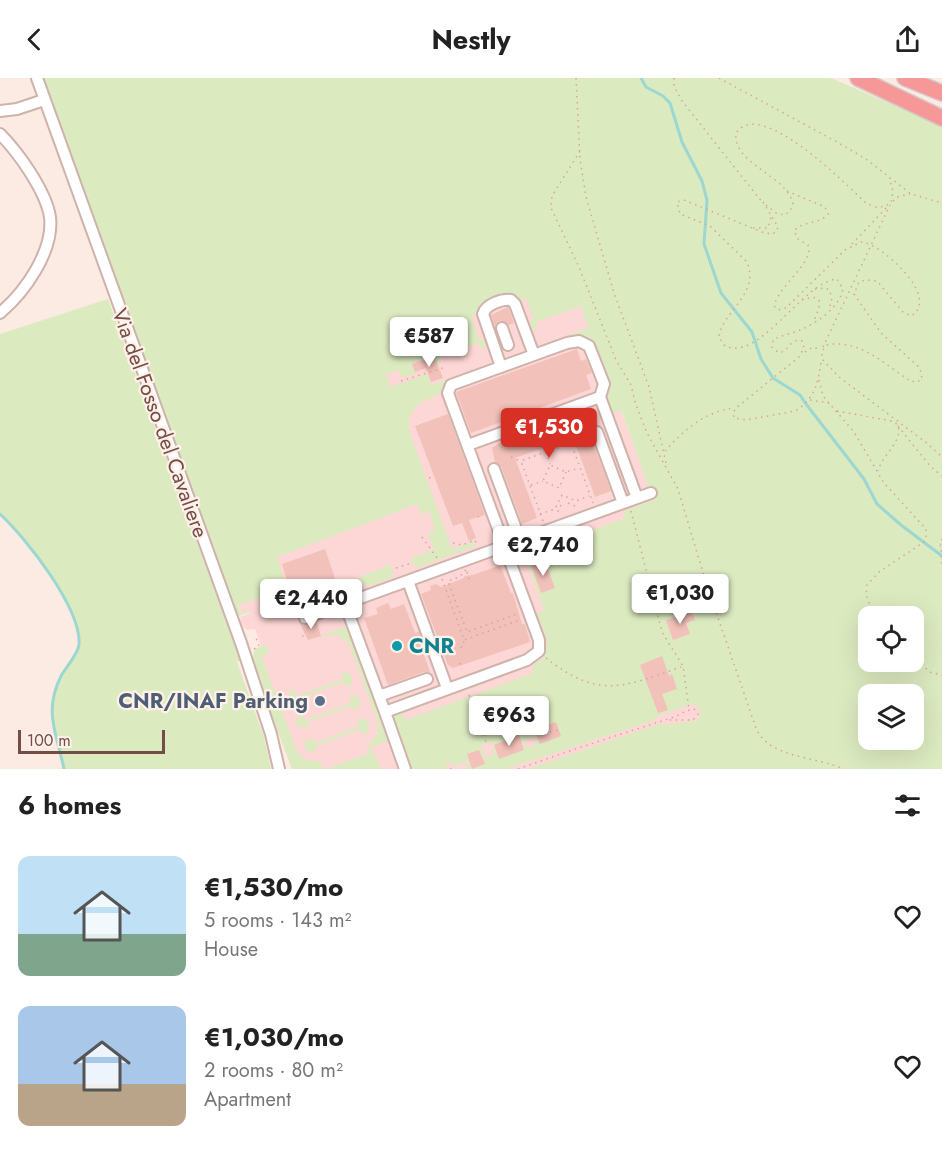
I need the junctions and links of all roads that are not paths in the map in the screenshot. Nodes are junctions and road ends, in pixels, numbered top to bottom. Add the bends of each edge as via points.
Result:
1 (37, 78) edge
2 (858, 78) edge
3 (863, 78) edge
4 (905, 78) edge
5 (942, 93) edge
6 (44, 100) junction
7 (942, 110) edge
8 (0, 111) edge
9 (942, 118) edge
10 (0, 134) edge
11 (0, 313) edge
12 (502, 328) dead end
13 (508, 345) dead end
14 (534, 355) junction
15 (501, 367) junction
16 (600, 397) junction
17 (597, 432) dead end
18 (468, 445) junction
19 (494, 469) dead end
20 (651, 493) dead end
21 (630, 501) junction
22 (520, 540) junction
23 (505, 546) junction
24 (408, 581) junction
25 (345, 604) junction
26 (305, 618) dead end
27 (372, 640) dead end
28 (360, 645) junction
29 (385, 675) dead end
30 (372, 679) junction
31 (427, 679) dead end
32 (447, 688) junction
33 (379, 696) junction
34 (385, 712) junction
35 (279, 769) edge
36 (405, 769) edge

1 - 6 street, Via del Fosso del Cavaliere
2 - 9 highway
3 - 7 highway
4 - 5 highway
6 - 8 street
6 - 35 street, Via del Fosso del Cavaliere via 241,644
10 - 11 street via 40,190 50,224 46,245 31,275
12 - 13 street
14 - 15 street
14 - 15 street via 515,304 506,300 487,307 483,314
14 - 16 street via 574,341 589,346 604,384
15 - 18 street via 449,388 448,396
16 - 18 street via 538,414
16 - 21 street
17 - 21 street
18 - 23 street
19 - 22 street
20 - 21 street
21 - 22 street
22 - 23 street
23 - 24 street
23 - 32 street via 539,640 539,651 527,660
24 - 25 street
24 - 32 street
25 - 26 street
25 - 28 street
27 - 28 street
28 - 30 street
29 - 30 street
30 - 33 street
31 - 33 street
32 - 34 street
33 - 34 street
34 - 36 street

